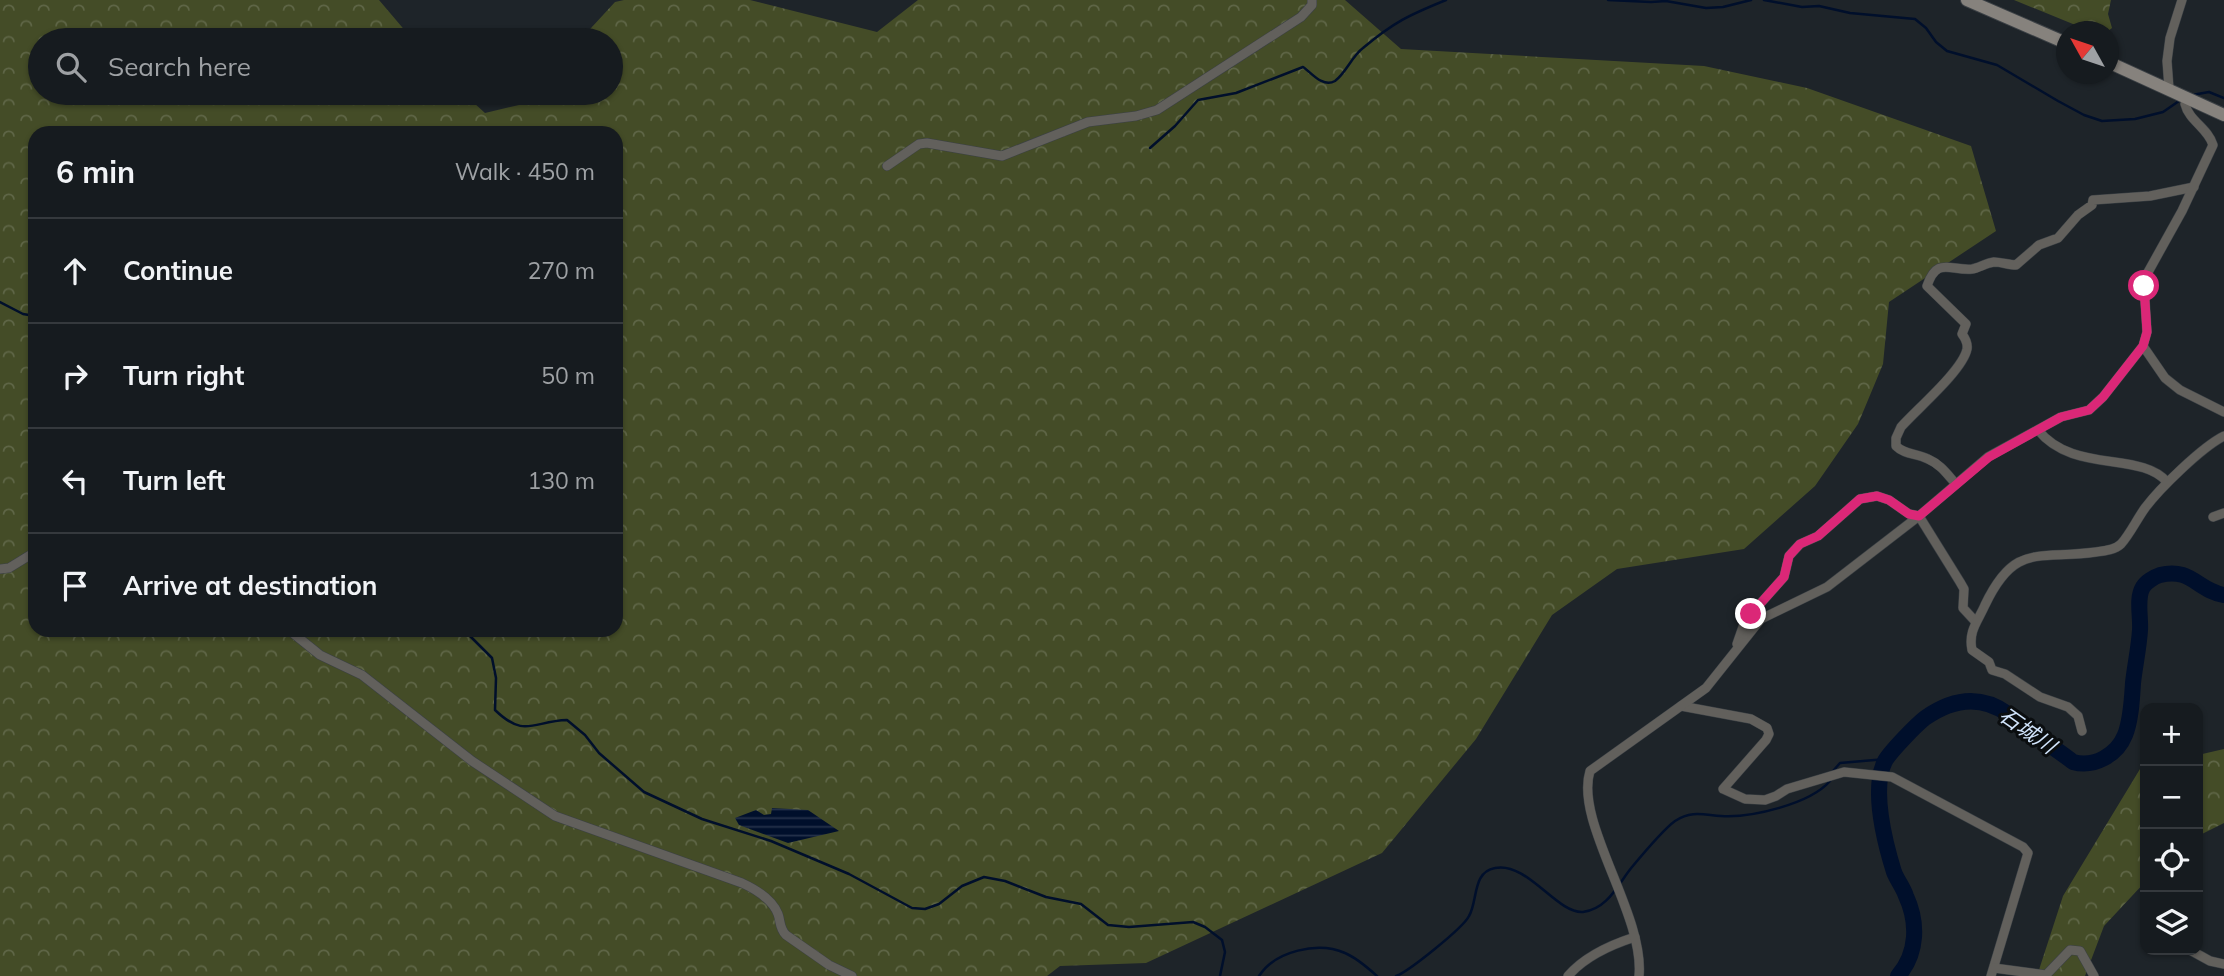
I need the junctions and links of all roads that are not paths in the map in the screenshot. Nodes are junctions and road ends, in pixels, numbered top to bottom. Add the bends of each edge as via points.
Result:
1 (1312, 0) edge
2 (1967, 0) edge
3 (2182, 0) edge
4 (2056, 38) edge
5 (2119, 66) edge
6 (2169, 88) junction
7 (2188, 98) junction
8 (2224, 115) edge
9 (887, 166) dead end
10 (2194, 187) junction
11 (2143, 346) junction
12 (2224, 412) edge
13 (2038, 430) junction
14 (2224, 436) edge
15 (2167, 482) junction
16 (1955, 483) junction
17 (2224, 513) edge
18 (1919, 516) junction
19 (2213, 517) dead end
20 (28, 556) edge
21 (0, 569) edge
22 (1975, 621) junction
23 (298, 637) edge
24 (1735, 652) junction
25 (1681, 706) junction
26 (2082, 731) dead end
27 (1635, 937) junction
28 (2199, 955) edge
29 (2224, 964) edge
30 (1992, 972) edge
31 (852, 976) edge
32 (1568, 976) edge
33 (1639, 976) edge
34 (2094, 976) edge

1 - 9 street via 1301,17 1157,110 1088,122 1002,156 919,144
2 - 4 street
3 - 6 street via 2170,38
5 - 6 street
6 - 7 street
7 - 8 street
7 - 10 street via 2187,113 2211,136 2213,145
10 - 11 street via 2147,274
10 - 16 street via 2092,200 2058,238 2039,245 2016,265 1994,262 1972,269 1936,269 1927,286 1966,324 1962,334 1967,350 1958,367 1901,427 1896,446 1902,453 1940,466
11 - 12 street via 2165,378
11 - 13 street via 2089,410 2061,417
13 - 15 street via 2050,442 2082,458 2149,468
13 - 16 street via 1989,457
14 - 15 street
15 - 22 street via 2120,545 2105,551 2027,557 1993,587
16 - 18 street
17 - 19 street
18 - 22 street via 1961,582 1963,608
18 - 24 street via 1827,587 1761,619
18 - 24 street via 1877,496 1860,499 1789,556 1784,577 1744,624
20 - 21 street
22 - 26 street via 1972,650 1993,670 2068,707 2078,716
23 - 31 street via 362,675 472,761 555,816 755,889 775,907 786,935
24 - 25 street via 1706,688
25 - 27 street via 1600,762 1590,771 1586,784
25 - 30 street via 1751,719 1768,728 1766,740 1723,789 1728,793 1765,800 1844,772 1892,777 2023,847 2028,853
27 - 32 street via 1593,955
27 - 33 street
28 - 29 street
30 - 34 street via 2046,975 2070,950 2080,951

